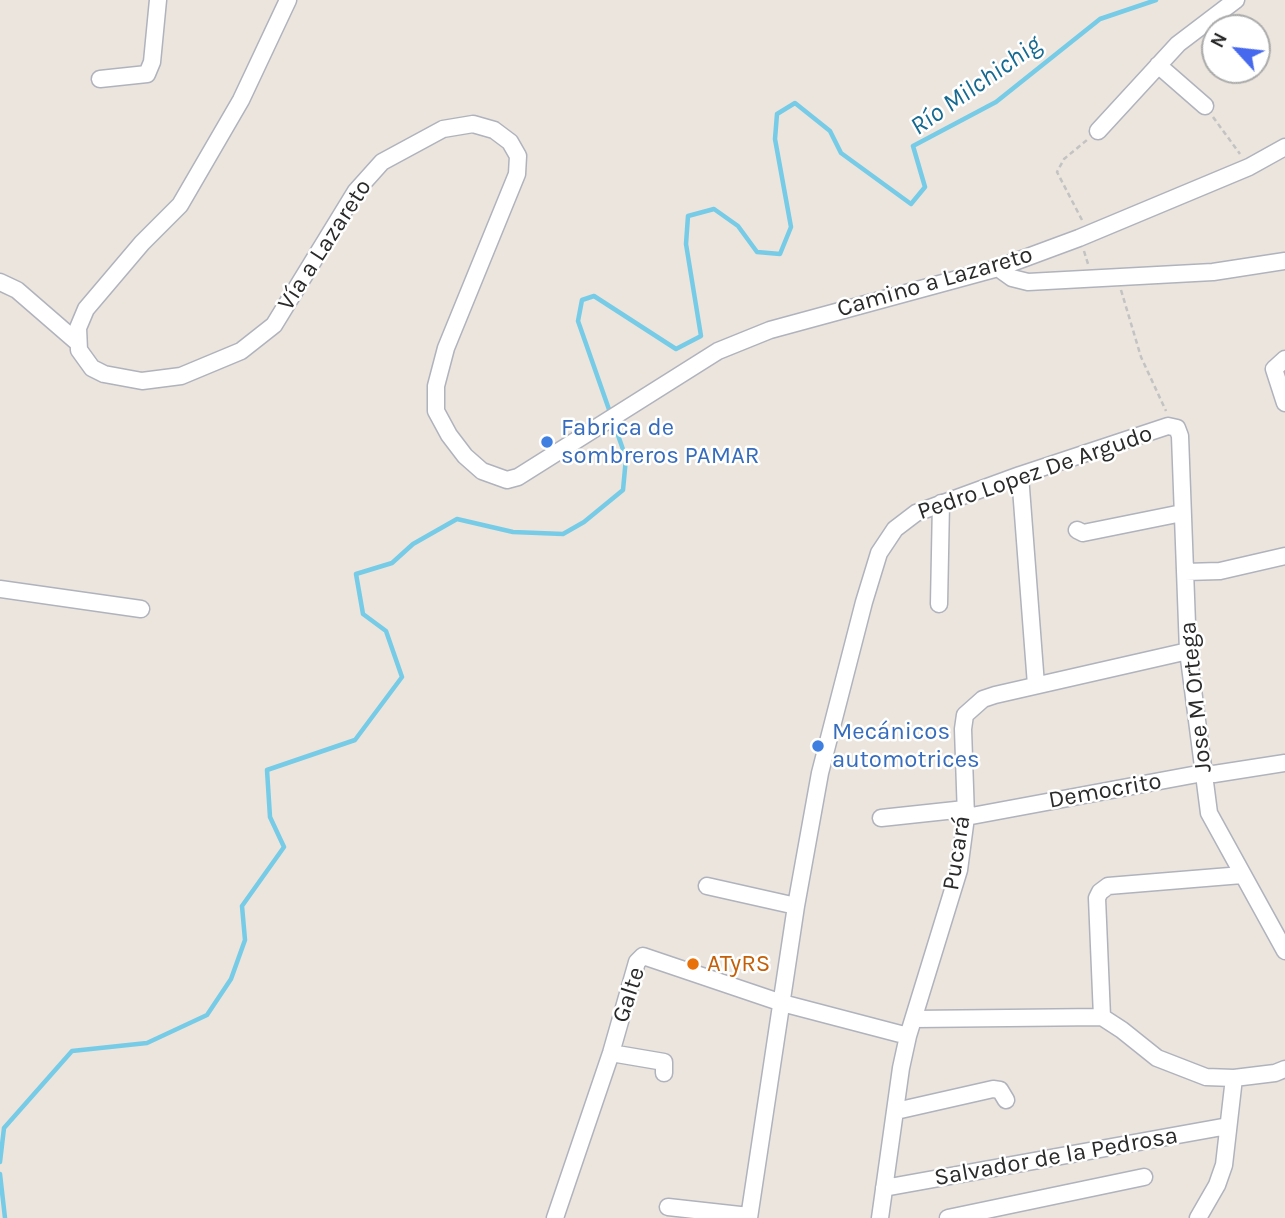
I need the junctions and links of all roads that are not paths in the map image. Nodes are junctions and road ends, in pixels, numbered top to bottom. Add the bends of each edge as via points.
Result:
1 (158, 0) edge
2 (288, 0) edge
3 (1236, 0) edge
4 (1158, 65) junction
5 (100, 79) dead end
6 (1205, 106) road end
7 (1098, 131) road end
8 (1285, 147) edge
9 (1285, 261) edge
10 (998, 268) junction
11 (0, 282) edge
12 (77, 342) junction
13 (1285, 359) edge
14 (1285, 403) edge
15 (1173, 426) joint
16 (592, 430) joint
17 (1020, 475) junction
18 (941, 503) junction
19 (1182, 513) junction
20 (1077, 530) dead end
21 (1285, 556) edge
22 (1185, 572) junction
23 (0, 589) edge
24 (939, 604) dead end
25 (141, 609) dead end
26 (1188, 651) junction
27 (1036, 685) junction
28 (1285, 763) edge
29 (1203, 773) junction
30 (965, 813) junction
31 (881, 818) dead end
32 (1242, 875) junction
33 (707, 886) dead end
34 (796, 906) junction
35 (1285, 951) edge
36 (782, 1003) junction
37 (1102, 1017) junction
38 (914, 1019) junction
39 (908, 1036) junction
40 (611, 1053) junction
41 (1285, 1069) edge
42 (664, 1073) dead end
43 (1234, 1078) junction
44 (1006, 1100) dead end
45 (895, 1111) junction
46 (1228, 1126) junction
47 (1144, 1177) dead end
48 (884, 1188) junction
49 (668, 1207) dead end
50 (749, 1217) edge
51 (555, 1218) edge
52 (880, 1218) edge
53 (948, 1218) edge
54 (1198, 1218) edge

1 - 5 street via 152,62 146,74
2 - 12 street via 241,100 180,205 86,309
3 - 4 street
4 - 6 street
4 - 7 street
8 - 10 street, Camino a Lazareto via 1249,167
9 - 10 street via 1213,272 1028,282
10 - 16 street, Camino a Lazareto via 770,330 718,351
11 - 12 street via 17,290
12 - 16 street, Vía a Lazareto via 92,368 142,381 181,376 241,352 274,325 356,191 382,162 443,129 472,124 494,130 510,142 518,156 517,174 446,348 436,386 439,419 465,456 482,471 508,480
13 - 14 street via 1274,369
15 - 17 street, Pedro Lopez De Argudo
15 - 19 street, Jose M Ortega via 1180,436
17 - 18 street, Pedro Lopez De Argudo
17 - 27 street
18 - 24 street
18 - 34 street, Pedro Lopez De Argudo via 901,523 879,553 820,773
19 - 20 street via 1083,533
19 - 22 street, Jose M Ortega
21 - 22 street via 1220,571
22 - 26 street, Jose M Ortega
23 - 25 street
26 - 27 street, Pucará
26 - 29 street, Jose M Ortega
27 - 30 street, Pucará via 983,699 965,715
28 - 29 street, Democrito
29 - 30 street, Democrito
29 - 32 street, Jose M Ortega via 1209,813
30 - 31 street, Democrito
30 - 38 street, Pucará via 959,870
32 - 35 street, Jose M Ortega
32 - 37 street via 1108,886 1100,892
33 - 34 street
34 - 36 street, Pedro Lopez De Argudo
36 - 39 street, Galte
36 - 40 street, Galte via 643,956
36 - 50 street, Pedro Lopez De Argudo
37 - 38 street
37 - 43 street via 1157,1058 1206,1077
38 - 39 street, Pucará
39 - 45 street, Pucará
40 - 42 street via 664,1062
40 - 51 street, Galte
41 - 43 street
43 - 46 street
44 - 45 street via 1000,1090 993,1089
45 - 48 street, Pucará
46 - 48 street, Salvador de la Pedrosa
46 - 54 street via 1224,1165
47 - 53 street
48 - 52 street, Pucará
49 - 50 street

